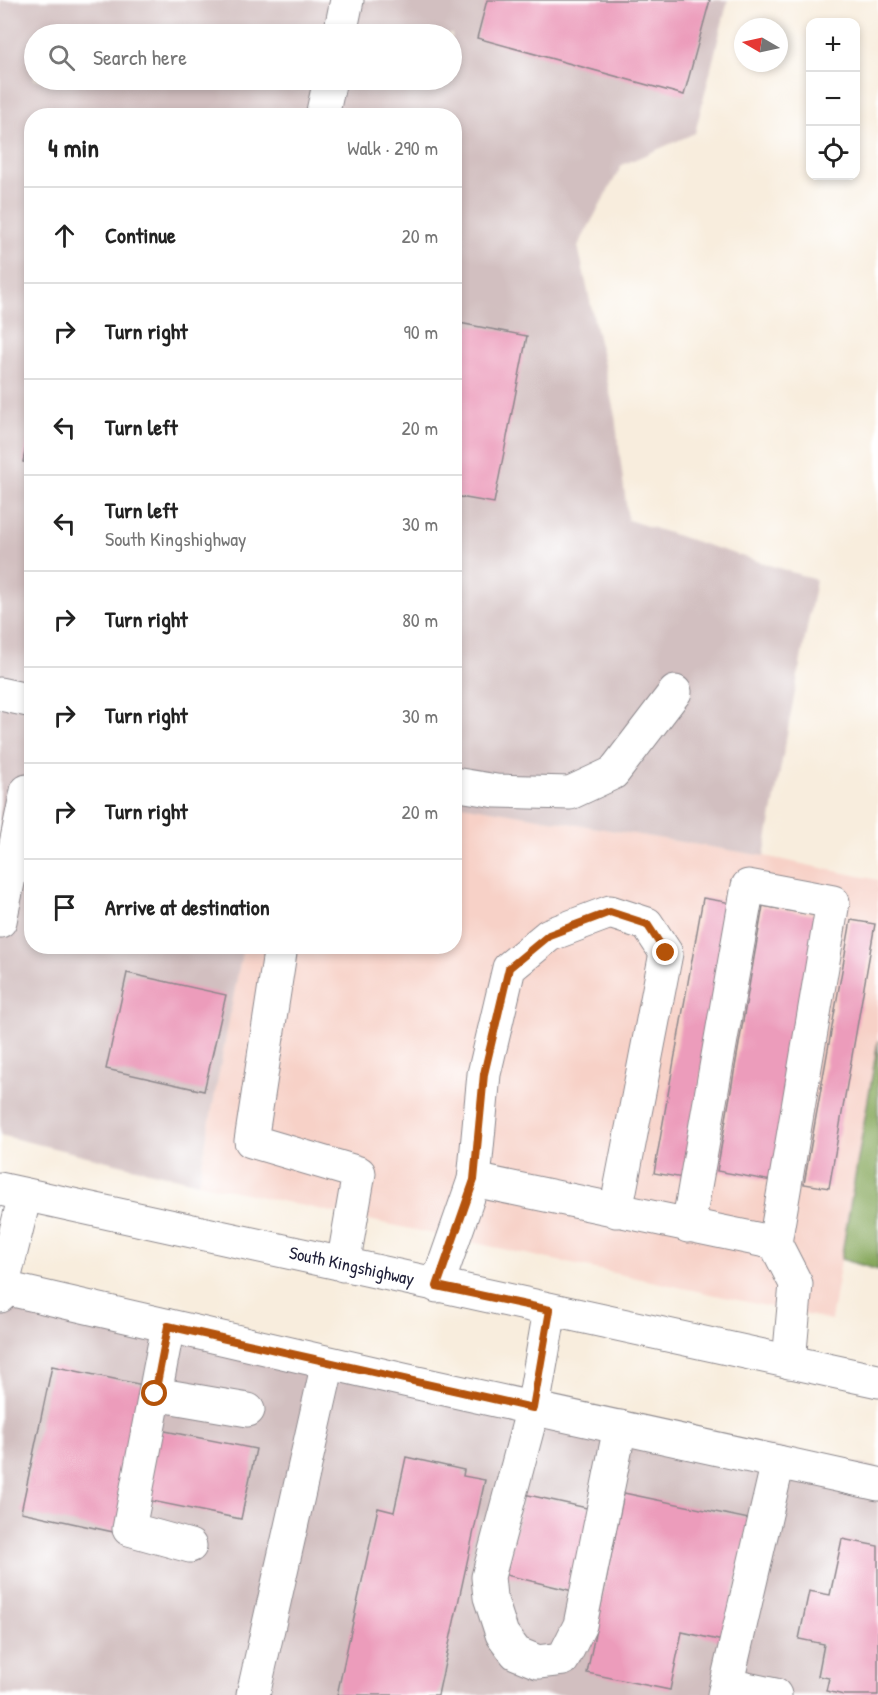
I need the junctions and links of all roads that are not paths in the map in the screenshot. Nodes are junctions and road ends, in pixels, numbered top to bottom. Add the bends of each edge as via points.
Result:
1 (347, 0) edge
2 (342, 24) edge
3 (328, 90) edge
4 (324, 108) edge
5 (675, 692) dead end
6 (0, 694) edge
7 (24, 699) edge
8 (462, 785) edge
9 (24, 805) edge
10 (0, 921) edge
11 (280, 954) edge
12 (474, 1180) junction
13 (13, 1192) edge
14 (616, 1211) junction
15 (688, 1226) junction
16 (775, 1243) junction
17 (343, 1265) junction
18 (437, 1286) junction
19 (1, 1290) edge
20 (550, 1310) junction
21 (168, 1326) junction
22 (789, 1362) junction
23 (328, 1363) junction
24 (878, 1381) edge
25 (155, 1394) junction
26 (533, 1408) junction
27 (248, 1410) dead end
28 (620, 1427) junction
29 (778, 1462) junction
30 (878, 1484) edge
31 (190, 1546) dead end
32 (726, 1690) edge
33 (253, 1695) edge
34 (775, 1695) edge

1 - 2 main road
3 - 4 main road
5 - 8 main road via 613,773 570,793 496,791
6 - 7 main road
9 - 10 main road
11 - 17 main road via 251,1141 359,1173
12 - 14 main road
12 - 14 main road via 484,1074 509,968 549,935 610,912 647,924 666,953
12 - 18 main road
13 - 17 main road, South Kingshighway
13 - 19 main road
14 - 15 main road
15 - 16 main road
15 - 16 main road via 748,886 833,902
16 - 22 main road via 796,1284
17 - 18 main road, South Kingshighway
18 - 20 main road, South Kingshighway
19 - 21 main road
20 - 22 main road, South Kingshighway
20 - 26 main road
21 - 23 main road
21 - 25 main road
22 - 24 main road, South Kingshighway
23 - 26 main road
23 - 33 main road
25 - 27 main road
25 - 31 main road via 129,1529
26 - 28 main road
26 - 28 main road via 488,1577 502,1634 516,1653 538,1662 563,1659 580,1625
28 - 29 main road
29 - 30 main road
29 - 32 main road
32 - 34 main road

